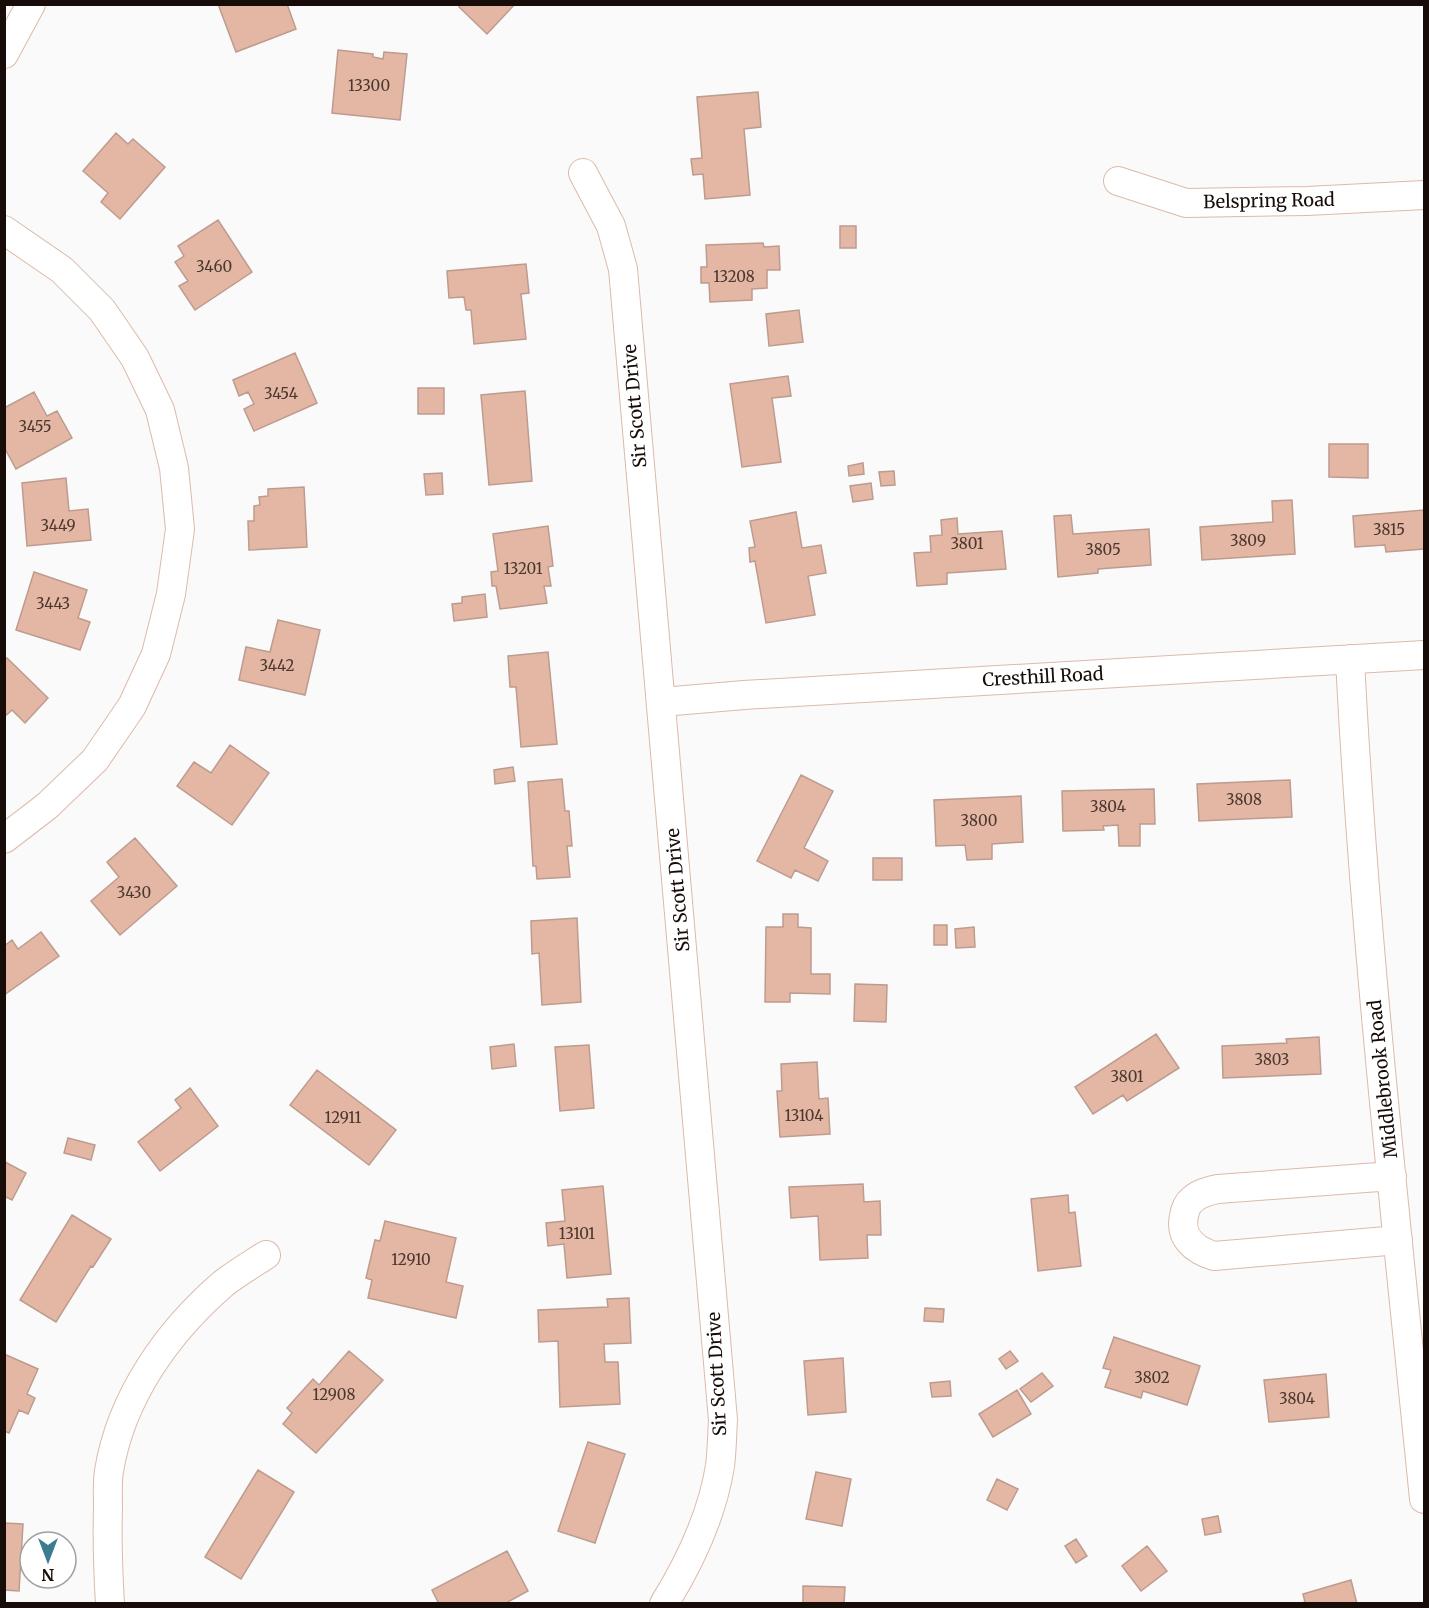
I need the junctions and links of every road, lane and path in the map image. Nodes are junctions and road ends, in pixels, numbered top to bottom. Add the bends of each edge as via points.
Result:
1 (31, 4) edge
2 (4, 54) edge
3 (583, 173) dead end
4 (1118, 181) dead end
5 (1425, 195) edge
6 (4, 230) edge
7 (1425, 655) edge
8 (1350, 658) junction
9 (662, 702) junction
10 (4, 839) edge
11 (1392, 1176) junction
12 (1398, 1240) junction
13 (266, 1255) dead end
14 (1425, 1499) edge
15 (110, 1604) edge
16 (664, 1604) edge

1 - 2 street
3 - 9 street, Sir Scott Drive via 611,226 622,263
4 - 5 street, Belspring Road via 1186,203
6 - 10 street via 62,270 102,310 135,358 160,410 174,468 180,529 171,594 156,654 132,706 95,760 47,806
7 - 8 street, Cresthill Road
8 - 9 street, Cresthill Road
8 - 11 street, Middlebrook Road via 1357,801
9 - 16 street, Sir Scott Drive via 723,1420 720,1466 709,1511 685,1570
11 - 12 street, Middlebrook Road
11 - 12 street via 1204,1192 1191,1200 1182,1224 1185,1238 1198,1251 1214,1256
12 - 14 street, Middlebrook Road
13 - 15 street via 226,1282 190,1314 133,1396 117,1433 109,1473 106,1550

